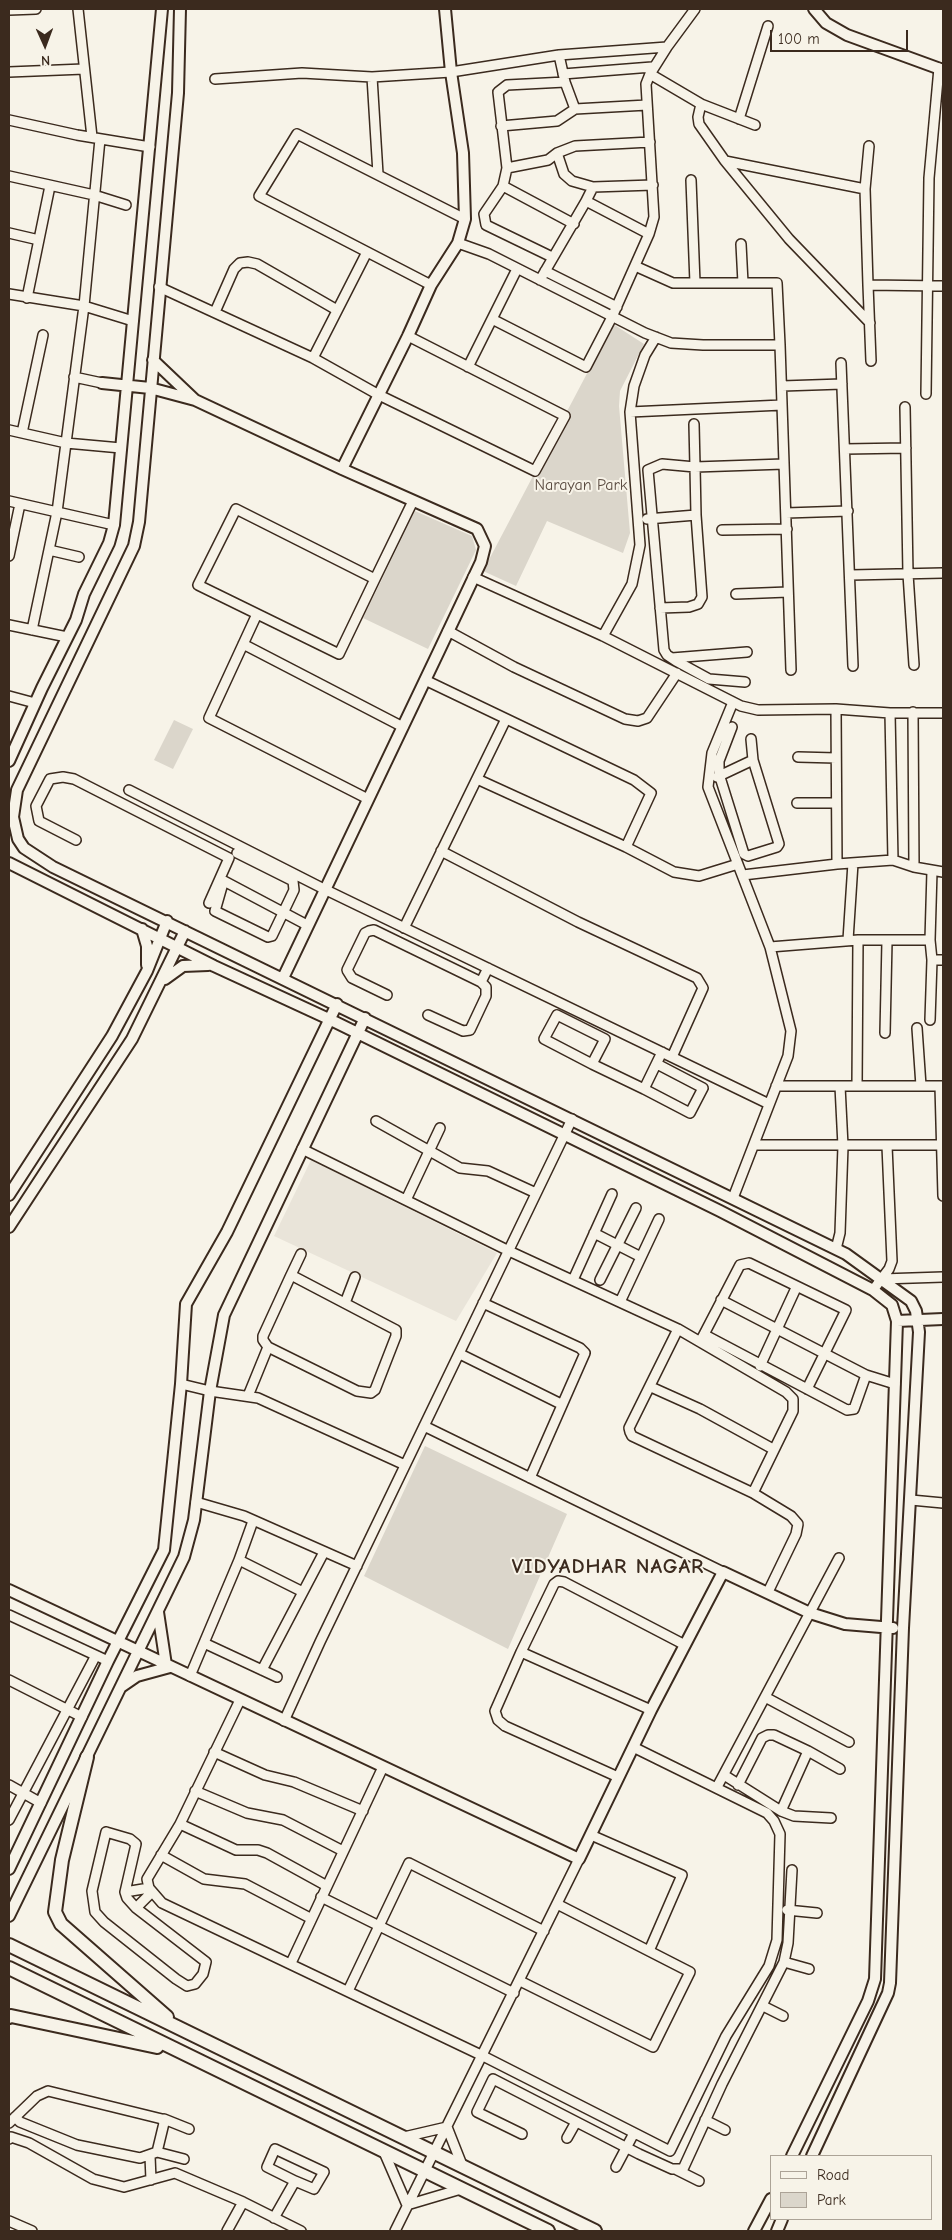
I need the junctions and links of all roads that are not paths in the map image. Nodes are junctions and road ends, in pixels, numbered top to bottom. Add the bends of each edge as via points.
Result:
1 (36, 9) edge
2 (78, 9) edge
3 (162, 9) edge
4 (180, 9) edge
5 (695, 9) edge
6 (814, 9) edge
7 (9, 10) edge
8 (446, 10) edge
9 (768, 26) dead end
10 (667, 47) junction
11 (559, 55) junction
12 (84, 69) junction
13 (941, 69) edge
14 (651, 71) junction
15 (9, 72) edge
16 (451, 72) junction
17 (372, 76) junction
18 (564, 78) junction
19 (215, 79) dead end
20 (701, 104) junction
21 (647, 105) junction
22 (575, 108) junction
23 (739, 119) junction
24 (9, 120) edge
25 (756, 125) dead end
26 (500, 126) junction
27 (96, 138) junction
28 (650, 142) junction
29 (869, 146) dead end
30 (150, 147) junction
31 (557, 154) junction
32 (725, 160) junction
33 (507, 168) junction
34 (378, 174) junction
35 (9, 176) edge
36 (691, 180) dead end
37 (653, 185) junction
38 (50, 186) junction
39 (503, 186) junction
40 (593, 187) junction
41 (865, 189) junction
42 (94, 195) junction
43 (586, 201) junction
44 (126, 205) dead end
45 (465, 219) junction
46 (574, 224) junction
47 (9, 233) edge
48 (649, 234) junction
49 (39, 240) junction
50 (458, 243) junction
51 (741, 244) dead end
52 (367, 252) junction
53 (552, 257) junction
54 (635, 266) junction
55 (517, 269) junction
56 (545, 271) junction
57 (540, 280) junction
58 (695, 283) junction
59 (743, 283) junction
60 (431, 285) junction
61 (868, 285) junction
62 (929, 286) junction
63 (943, 286) edge
64 (159, 287) junction
65 (9, 294) edge
66 (27, 298) junction
67 (84, 306) junction
68 (617, 307) junction
69 (337, 310) junction
70 (215, 312) junction
71 (612, 317) junction
72 (492, 319) junction
73 (133, 321) junction
74 (870, 323) junction
75 (43, 335) dead end
76 (408, 336) junction
77 (656, 337) junction
78 (780, 345) junction
79 (313, 358) junction
80 (153, 360) junction
81 (872, 361) dead end
82 (841, 362) dead end
83 (468, 367) junction
84 (74, 377) junction
85 (102, 383) joint
86 (842, 384) junction
87 (127, 385) junction
88 (782, 386) junction
89 (150, 388) junction
90 (378, 394) junction
91 (926, 394) dead end
92 (195, 400) junction
93 (782, 405) junction
94 (905, 407) dead end
95 (630, 412) junction
96 (694, 424) dead end
97 (9, 430) edge
98 (22, 433) junction
99 (66, 443) junction
100 (121, 448) junction
101 (906, 448) junction
102 (845, 449) junction
103 (784, 464) junction
104 (695, 467) junction
105 (342, 469) junction
106 (9, 501) edge
107 (413, 501) junction
108 (20, 504) junction
109 (848, 511) junction
110 (57, 512) junction
111 (786, 513) junction
112 (696, 515) junction
113 (651, 518) junction
114 (639, 519) junction
115 (114, 525) junction
116 (787, 528) junction
117 (722, 530) dead end
118 (49, 550) junction
119 (9, 556) edge
120 (79, 557) dead end
121 (943, 573) edge
122 (908, 574) junction
123 (851, 575) junction
124 (473, 577) junction
125 (375, 579) junction
126 (788, 592) junction
127 (736, 594) dead end
128 (660, 608) junction
129 (257, 614) junction
130 (9, 625) edge
131 (32, 630) junction
132 (448, 631) junction
133 (603, 636) junction
134 (67, 637) junction
135 (243, 644) junction
136 (747, 652) dead end
137 (671, 658) junction
138 (914, 665) dead end
139 (853, 666) dead end
140 (791, 670) dead end
141 (677, 673) junction
142 (426, 680) junction
143 (745, 682) dead end
144 (9, 696) edge
145 (733, 702) junction
146 (35, 703) junction
147 (836, 709) junction
148 (913, 712) junction
149 (890, 713) junction
150 (943, 713) edge
151 (506, 719) junction
152 (403, 727) junction
153 (732, 727) dead end
154 (751, 738) dead end
155 (798, 758) dead end
156 (836, 758) junction
157 (753, 760) junction
158 (9, 762) edge
159 (719, 774) junction
160 (477, 779) junction
161 (708, 782) junction
162 (129, 790) dead end
163 (368, 799) junction
164 (797, 803) dead end
165 (836, 803) junction
166 (11, 817) edge
167 (184, 818) junction
168 (180, 834) junction
169 (76, 840) dead end
170 (13, 841) edge
171 (626, 847) junction
172 (235, 850) junction
173 (441, 852) junction
174 (893, 860) junction
175 (853, 862) junction
176 (9, 863) edge
177 (738, 864) junction
178 (837, 864) junction
179 (914, 867) junction
180 (932, 871) junction
181 (943, 872) edge
182 (742, 875) junction
183 (224, 881) junction
184 (324, 889) junction
185 (209, 903) dead end
186 (282, 913) junction
187 (167, 921) junction
188 (307, 925) junction
189 (404, 928) junction
190 (142, 929) junction
191 (185, 931) junction
192 (161, 939) junction
193 (848, 940) junction
194 (858, 940) junction
195 (930, 940) junction
196 (886, 941) junction
197 (770, 947) junction
198 (179, 948) junction
199 (932, 960) junction
200 (943, 960) edge
201 (214, 966) junction
202 (488, 968) junction
203 (146, 971) junction
204 (283, 978) junction
205 (163, 980) junction
206 (481, 982) junction
207 (387, 995) dead end
208 (337, 1004) junction
209 (428, 1015) dead end
210 (365, 1018) junction
211 (331, 1020) junction
212 (930, 1020) dead end
213 (917, 1028) dead end
214 (884, 1033) dead end
215 (358, 1035) junction
216 (662, 1052) junction
217 (672, 1057) junction
218 (592, 1064) junction
219 (657, 1064) junction
220 (776, 1086) junction
221 (840, 1086) junction
222 (857, 1086) junction
223 (921, 1086) junction
224 (941, 1086) edge
225 (644, 1089) junction
226 (770, 1104) junction
227 (572, 1120) junction
228 (376, 1121) dead end
229 (440, 1128) dead end
230 (565, 1136) junction
231 (754, 1145) junction
232 (941, 1145) junction
233 (843, 1146) junction
234 (887, 1146) junction
235 (302, 1149) junction
236 (430, 1151) junction
237 (536, 1193) junction
238 (612, 1194) dead end
239 (9, 1195) edge
240 (943, 1196) edge
241 (733, 1198) junction
242 (406, 1200) junction
243 (636, 1208) dead end
244 (659, 1219) dead end
245 (9, 1227) edge
246 (594, 1233) junction
247 (618, 1244) junction
248 (836, 1249) junction
249 (509, 1251) junction
250 (301, 1254) dead end
251 (641, 1257) junction
252 (291, 1275) junction
253 (355, 1276) dead end
254 (943, 1277) edge
255 (882, 1279) junction
256 (573, 1280) junction
257 (600, 1280) dead end
258 (796, 1288) junction
259 (873, 1290) junction
260 (722, 1300) junction
261 (620, 1302) junction
262 (344, 1303) junction
263 (483, 1303) junction
264 (918, 1319) junction
265 (943, 1319) edge
266 (898, 1321) junction
267 (678, 1329) junction
268 (776, 1329) junction
269 (703, 1339) junction
270 (268, 1347) junction
271 (824, 1353) junction
272 (460, 1354) junction
273 (760, 1366) junction
274 (866, 1375) junction
275 (181, 1384) junction
276 (895, 1384) junction
277 (651, 1387) junction
278 (807, 1390) junction
279 (210, 1391) junction
280 (248, 1396) junction
281 (562, 1404) junction
282 (424, 1426) junction
283 (773, 1449) junction
284 (405, 1465) junction
285 (530, 1478) junction
286 (753, 1493) junction
287 (911, 1500) junction
288 (196, 1502) junction
289 (943, 1503) edge
290 (253, 1520) junction
291 (324, 1552) junction
292 (839, 1558) dead end
293 (239, 1560) junction
294 (357, 1566) junction
295 (723, 1572) junction
296 (9, 1590) edge
297 (303, 1592) junction
298 (768, 1592) junction
299 (158, 1611) junction
300 (810, 1613) junction
301 (9, 1615) edge
302 (887, 1628) junction
303 (903, 1628) junction
304 (118, 1642) junction
305 (204, 1643) junction
306 (685, 1645) junction
307 (138, 1652) junction
308 (521, 1652) junction
309 (95, 1657) junction
310 (108, 1661) junction
311 (168, 1666) junction
312 (262, 1670) junction
313 (190, 1676) junction
314 (277, 1677) dead end
315 (9, 1680) edge
316 (121, 1687) junction
317 (765, 1697) junction
318 (240, 1700) junction
319 (68, 1710) junction
320 (651, 1710) junction
321 (82, 1717) junction
322 (284, 1721) junction
323 (849, 1742) dead end
324 (633, 1747) junction
325 (808, 1751) junction
326 (214, 1752) junction
327 (87, 1757) junction
328 (383, 1767) junction
329 (840, 1769) dead end
330 (724, 1775) junction
331 (618, 1777) junction
332 (9, 1785) edge
333 (738, 1785) junction
334 (717, 1787) junction
335 (195, 1791) junction
336 (23, 1792) junction
337 (41, 1803) junction
338 (363, 1811) junction
339 (782, 1811) junction
340 (831, 1818) dead end
341 (9, 1820) edge
342 (180, 1824) junction
343 (591, 1835) junction
344 (13, 1849) edge
345 (343, 1852) junction
346 (161, 1855) junction
347 (579, 1859) junction
348 (9, 1870) edge
349 (792, 1870) dead end
350 (327, 1886) junction
351 (150, 1890) junction
352 (125, 1892) junction
353 (321, 1897) junction
354 (557, 1904) junction
355 (136, 1908) junction
356 (780, 1909) junction
357 (791, 1910) junction
358 (816, 1913) dead end
359 (9, 1916) edge
360 (310, 1918) junction
361 (379, 1925) junction
362 (544, 1931) junction
363 (9, 1945) edge
364 (649, 1951) junction
365 (784, 1962) junction
366 (291, 1963) junction
367 (9, 1968) edge
368 (809, 1969) dead end
369 (520, 1981) junction
370 (348, 1991) junction
371 (514, 1993) junction
372 (763, 2006) junction
373 (782, 2016) dead end
374 (9, 2017) edge
375 (180, 2028) junction
376 (176, 2051) junction
377 (483, 2056) junction
378 (716, 2058) junction
379 (732, 2066) junction
380 (12, 2120) edge
381 (164, 2120) junction
382 (705, 2120) junction
383 (576, 2122) junction
384 (447, 2127) junction
385 (189, 2129) dead end
386 (725, 2130) dead end
387 (634, 2133) junction
388 (522, 2134) dead end
389 (404, 2137) junction
390 (567, 2138) dead end
391 (9, 2139) edge
392 (626, 2148) junction
393 (384, 2152) junction
394 (434, 2152) junction
395 (153, 2154) junction
396 (792, 2155) edge
397 (812, 2155) edge
398 (184, 2159) dead end
399 (462, 2165) junction
400 (616, 2167) dead end
401 (676, 2170) junction
402 (424, 2171) junction
403 (151, 2180) junction
404 (293, 2180) junction
405 (699, 2181) dead end
406 (461, 2189) junction
407 (770, 2201) edge
408 (243, 2202) junction
409 (407, 2205) junction
410 (274, 2218) junction
411 (9, 2221) edge
412 (32, 2231) edge
413 (227, 2231) edge
414 (300, 2231) edge
415 (395, 2231) edge
416 (548, 2231) edge
417 (595, 2231) edge
418 (754, 2231) edge

1 - 7 street
2 - 12 street
3 - 30 street
4 - 64 street via 178,93
5 - 10 street
6 - 13 street via 826,23 847,35
8 - 16 street
9 - 23 street
10 - 11 street
10 - 14 street
11 - 16 street
11 - 18 street
12 - 15 street
12 - 27 street
13 - 62 street via 930,178
14 - 18 street
14 - 20 street
14 - 21 street via 646,84
16 - 17 street
16 - 45 street via 463,153
17 - 19 street via 302,73
17 - 34 street
18 - 22 street
18 - 26 street via 501,88 498,92
20 - 23 street
20 - 32 street via 699,124
21 - 22 street
21 - 28 street
22 - 26 street via 557,121
23 - 25 street
24 - 27 street
26 - 33 street
27 - 30 street
27 - 42 street
28 - 31 street via 575,146
28 - 37 street
29 - 41 street
30 - 73 street
31 - 33 street via 548,160
31 - 40 street via 564,174 572,181
32 - 41 street
32 - 74 street via 788,239
33 - 39 street
34 - 45 street
34 - 52 street via 297,134 260,196
35 - 38 street
36 - 58 street
37 - 40 street
37 - 48 street via 654,217
38 - 42 street
38 - 49 street
39 - 46 street
39 - 53 street via 484,214 486,224
40 - 43 street
41 - 61 street
42 - 44 street
42 - 67 street
43 - 46 street
43 - 48 street
45 - 50 street
46 - 53 street
47 - 49 street
48 - 54 street
49 - 66 street
50 - 55 street
50 - 60 street
51 - 59 street
52 - 60 street
52 - 69 street
53 - 56 street
54 - 58 street via 673,283
54 - 68 street
55 - 57 street
55 - 72 street
56 - 57 street
56 - 68 street
57 - 71 street
58 - 59 street
59 - 78 street via 777,283
60 - 76 street
61 - 62 street
61 - 74 street
62 - 63 street
62 - 91 street
64 - 70 street
64 - 80 street
65 - 66 street
66 - 67 street
67 - 73 street
67 - 84 street
68 - 71 street
69 - 70 street via 257,264 248,262 240,263 234,270
69 - 79 street
70 - 79 street
71 - 72 street via 586,367
71 - 77 street
72 - 83 street
73 - 87 street
74 - 81 street
75 - 98 street
76 - 83 street
76 - 90 street
77 - 78 street via 672,343
77 - 95 street via 634,386
78 - 88 street
79 - 90 street
80 - 89 street
80 - 92 street
82 - 86 street
83 - 90 street via 565,416 535,471
84 - 85 street
84 - 99 street
85 - 87 street
86 - 88 street
86 - 102 street
87 - 89 street
87 - 100 street
88 - 93 street
89 - 92 street
89 - 166 street via 139,522 134,546 28,763
90 - 105 street
92 - 105 street
93 - 95 street
93 - 103 street
94 - 101 street
95 - 114 street
96 - 104 street
97 - 98 street
98 - 99 street
99 - 100 street
99 - 110 street
100 - 115 street
101 - 102 street
101 - 122 street
102 - 109 street
103 - 104 street
103 - 111 street
104 - 112 street
104 - 113 street via 662,464 648,470
105 - 107 street
106 - 108 street
107 - 124 street via 477,529 485,546
107 - 125 street
108 - 110 street
108 - 119 street
109 - 111 street
109 - 123 street
110 - 115 street
110 - 118 street
111 - 116 street
112 - 113 street
112 - 128 street via 702,597 698,604 689,607
113 - 114 street
113 - 128 street
114 - 133 street via 640,545 632,584
115 - 134 street
116 - 117 street
116 - 126 street
118 - 120 street
118 - 131 street
121 - 122 street
122 - 123 street
122 - 138 street
123 - 139 street
124 - 132 street
124 - 133 street
125 - 129 street via 338,654
125 - 129 street via 236,509 198,585
126 - 127 street
126 - 140 street
128 - 137 street via 664,650
129 - 135 street
130 - 131 street
131 - 134 street
132 - 141 street via 514,667 625,720 648,718
132 - 142 street
133 - 141 street
134 - 146 street
135 - 152 street
135 - 163 street via 209,718
136 - 137 street
137 - 143 street via 709,679
141 - 145 street
142 - 151 street
142 - 152 street
144 - 146 street
145 - 147 street via 758,710
145 - 161 street via 712,752
146 - 158 street
147 - 149 street
147 - 156 street
148 - 149 street
148 - 150 street
148 - 179 street
149 - 174 street
151 - 160 street
151 - 171 street via 634,780 651,794
152 - 163 street
153 - 159 street via 720,761
154 - 157 street
155 - 156 street
156 - 165 street
157 - 159 street
157 - 159 street via 778,841 777,847 748,856 744,854
159 - 161 street
160 - 171 street
160 - 173 street
161 - 177 street
162 - 167 street
163 - 184 street
164 - 165 street
165 - 178 street
166 - 170 street
167 - 168 street
167 - 172 street
168 - 169 street via 74,779 50,779 36,806 38,821
168 - 172 street
170 - 187 street via 53,867
171 - 177 street via 682,874 698,876
172 - 183 street
172 - 184 street
172 - 185 street
172 - 186 street via 293,882 294,890
173 - 189 street
173 - 217 street via 697,978 703,988
174 - 175 street
174 - 179 street
175 - 178 street
175 - 193 street
176 - 190 street
177 - 182 street
178 - 182 street
179 - 180 street
180 - 181 street
180 - 195 street
182 - 197 street
183 - 186 street
183 - 186 street via 215,909 217,913 270,937
184 - 188 street
184 - 189 street
186 - 188 street
187 - 191 street
187 - 192 street
188 - 204 street
189 - 202 street
190 - 192 street
190 - 203 street via 147,946
191 - 198 street
191 - 204 street
192 - 198 street
192 - 203 street
193 - 194 street
193 - 197 street
194 - 196 street
194 - 222 street
195 - 196 street
195 - 199 street
196 - 214 street
197 - 220 street via 791,1031 788,1056
198 - 201 street
198 - 205 street
199 - 200 street
199 - 212 street
201 - 205 street via 183,966
201 - 211 street
202 - 206 street
202 - 216 street
203 - 239 street via 112,1036
204 - 208 street
205 - 245 street via 132,1039
206 - 207 street via 369,930 347,970 352,978
206 - 209 street via 487,991 470,1030 463,1031
208 - 210 street
208 - 211 street
210 - 215 street
210 - 227 street
211 - 215 street
211 - 275 street via 227,1232 186,1304
213 - 223 street
215 - 230 street
215 - 235 street
216 - 217 street
216 - 219 street
217 - 226 street
218 - 218 street via 605,1039 557,1015 544,1039
218 - 225 street
219 - 225 street
219 - 225 street via 704,1088 690,1113
220 - 221 street
220 - 226 street
221 - 222 street
221 - 233 street
222 - 223 street
223 - 224 street
224 - 232 street
226 - 231 street
227 - 230 street
227 - 241 street
228 - 236 street
229 - 236 street
230 - 237 street
230 - 259 street
231 - 233 street
231 - 241 street
232 - 234 street
232 - 240 street
233 - 234 street
233 - 248 street via 840,1233
234 - 255 street via 892,1261
235 - 242 street
235 - 279 street via 224,1315
236 - 237 street via 460,1168 488,1171
236 - 242 street
237 - 249 street
238 - 246 street
241 - 248 street
242 - 249 street
243 - 247 street
244 - 251 street
246 - 247 street
246 - 256 street
247 - 251 street
247 - 257 street
248 - 255 street
249 - 256 street
249 - 263 street
250 - 252 street
251 - 261 street
252 - 262 street
252 - 270 street via 263,1336
253 - 262 street
254 - 255 street
255 - 259 street
255 - 264 street via 911,1301
256 - 261 street
258 - 260 street via 744,1263
258 - 268 street
258 - 271 street via 846,1310
259 - 266 street via 892,1305
260 - 268 street
260 - 269 street
261 - 267 street
262 - 270 street via 396,1330 393,1345 371,1394 357,1391
263 - 272 street
263 - 281 street via 580,1348 584,1353
264 - 265 street
264 - 266 street
264 - 287 street
266 - 276 street
267 - 269 street
267 - 277 street
268 - 271 street
268 - 273 street
269 - 273 street
269 - 283 street via 793,1399 792,1412
270 - 280 street
271 - 274 street
271 - 278 street
272 - 281 street
272 - 282 street
273 - 278 street
274 - 276 street
274 - 278 street via 857,1403 851,1410 836,1406
275 - 279 street
275 - 304 street via 164,1550
276 - 302 street
277 - 283 street via 700,1409
277 - 286 street via 629,1428 632,1436
279 - 280 street
279 - 288 street
280 - 284 street
281 - 285 street
282 - 284 street
282 - 285 street
283 - 286 street
284 - 294 street
285 - 295 street
286 - 298 street via 791,1516 798,1524
287 - 289 street
287 - 303 street
288 - 290 street
288 - 299 street via 184,1557
290 - 291 street
290 - 293 street
291 - 294 street
291 - 297 street
292 - 300 street
293 - 297 street
293 - 305 street
294 - 322 street
295 - 298 street
295 - 306 street
296 - 304 street
297 - 312 street
298 - 300 street
299 - 307 street
299 - 311 street
300 - 302 street via 844,1624
300 - 317 street
301 - 309 street
302 - 303 street
302 - 396 street via 875,1979 868,2001
303 - 397 street via 890,1983
304 - 307 street
304 - 310 street
305 - 312 street
305 - 313 street
306 - 308 street via 558,1581
306 - 320 street
307 - 311 street
307 - 316 street
308 - 320 street
308 - 331 street via 495,1712 498,1720
309 - 310 street
309 - 319 street
310 - 321 street
311 - 313 street
311 - 316 street via 138,1676
312 - 314 street
313 - 318 street
315 - 319 street
316 - 327 street
317 - 323 street
317 - 330 street
318 - 322 street
318 - 326 street
319 - 321 street
319 - 336 street
320 - 324 street
321 - 337 street
322 - 328 street
324 - 331 street
324 - 334 street
325 - 329 street
325 - 333 street via 768,1735 762,1738
325 - 339 street
326 - 335 street
326 - 338 street via 255,1771 294,1782
327 - 359 street
327 - 375 main road via 62,1860 55,1912 61,1924
328 - 338 street
328 - 347 street
330 - 333 street
330 - 334 street
331 - 343 street
332 - 336 street
333 - 339 street
334 - 356 street via 767,1813 774,1821 780,1834
335 - 342 street
335 - 345 street via 247,1813 283,1820
336 - 337 street
336 - 341 street
337 - 344 street
338 - 345 street
339 - 340 street via 801,1817
342 - 346 street
342 - 350 street via 236,1850 268,1853
343 - 347 street
343 - 364 street via 682,1875
344 - 348 street
345 - 350 street
346 - 351 street via 147,1879
346 - 360 street via 204,1879 245,1884
347 - 354 street
349 - 357 street
350 - 353 street
351 - 352 street
351 - 355 street
351 - 366 street via 162,1903
352 - 355 street
352 - 355 street via 136,1844 106,1832 92,1891 95,1912 176,1979 187,1986 195,1984 203,1974 206,1962
353 - 360 street
353 - 361 street
354 - 362 street
354 - 364 street
356 - 357 street
356 - 378 street via 777,1940 769,1966
357 - 358 street
357 - 365 street
360 - 366 street
361 - 362 street via 409,1863
361 - 370 street
361 - 371 street
362 - 369 street
363 - 375 main road
364 - 369 street via 690,1972 653,2047
365 - 368 street
365 - 372 street
366 - 370 street
367 - 376 main road
369 - 371 street
370 - 377 street
371 - 377 street
372 - 373 street
372 - 379 street
374 - 376 main road
375 - 389 main road
376 - 393 main road
377 - 384 street
377 - 387 street
378 - 379 street
378 - 387 street via 670,2151
379 - 382 street
380 - 381 street via 37,2096 48,2091
380 - 395 street via 77,2145 140,2158
381 - 385 street
381 - 395 street
382 - 386 street
382 - 401 street via 683,2169
383 - 388 street via 493,2079 477,2112
383 - 390 street
383 - 392 street
384 - 389 street
384 - 394 street
384 - 399 street
387 - 392 street
389 - 394 main road
391 - 403 street via 29,2143 93,2180 124,2187
392 - 400 street
392 - 401 street
393 - 402 main road
393 - 409 street
394 - 399 main road
394 - 402 street
395 - 398 street
395 - 403 street
399 - 417 main road
401 - 405 street
402 - 406 main road
402 - 409 street
403 - 408 street via 175,2173
404 - 404 street via 314,2189 324,2172 275,2149 267,2167
404 - 410 street via 286,2200
406 - 409 street
406 - 416 main road
407 - 418 street
408 - 410 street
408 - 413 street
409 - 415 street
410 - 414 street
411 - 412 street

